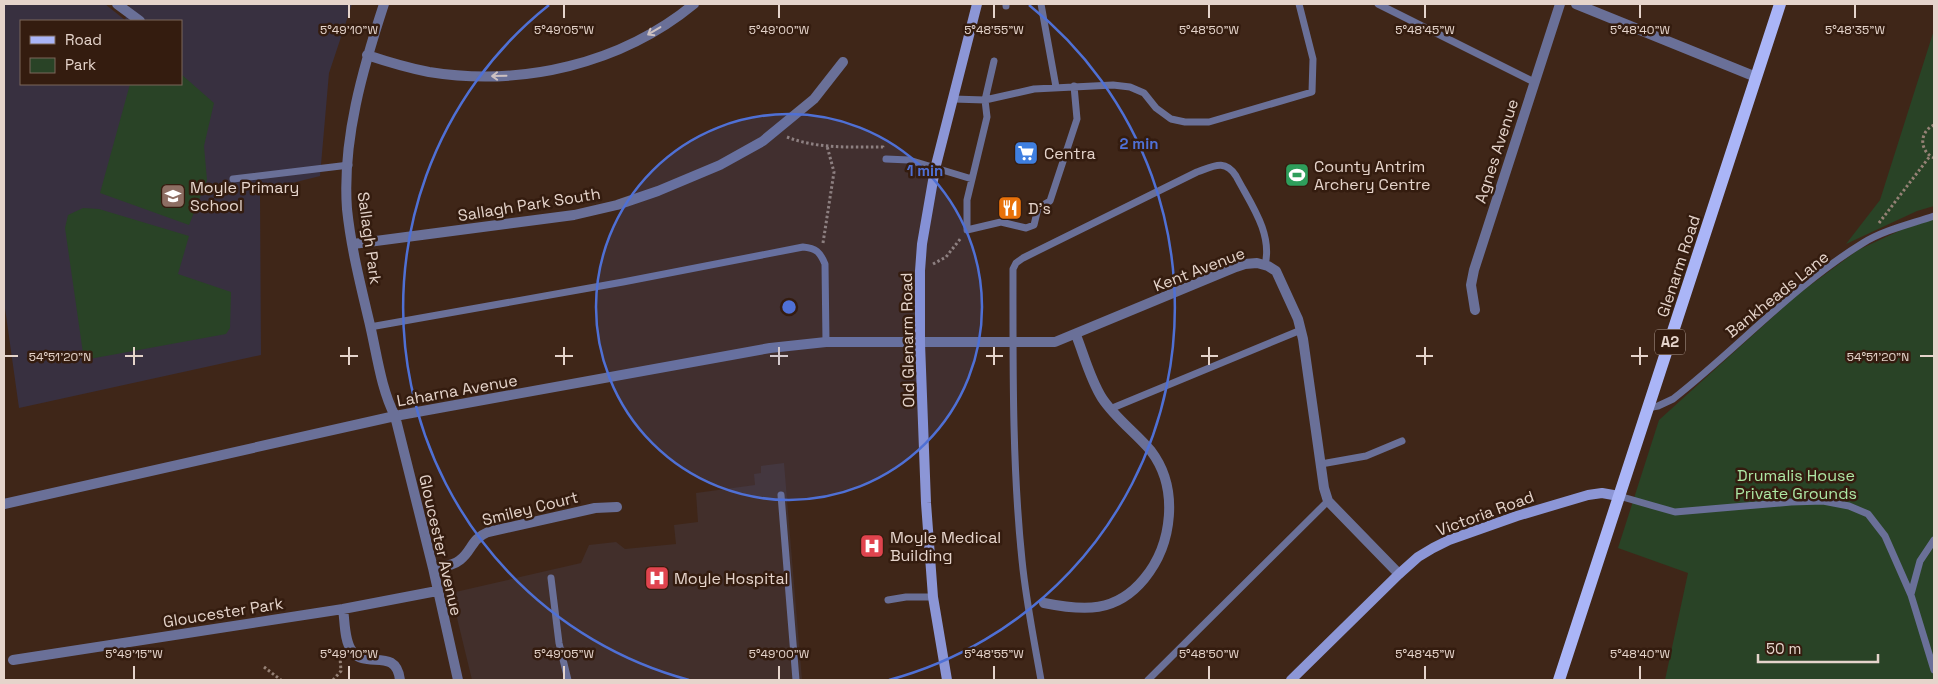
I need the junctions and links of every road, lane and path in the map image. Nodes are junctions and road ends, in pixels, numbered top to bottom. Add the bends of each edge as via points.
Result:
1 (118, 4) edge
2 (384, 4) edge
3 (694, 4) edge
4 (977, 4) edge
5 (1041, 4) edge
6 (1299, 4) edge
7 (1378, 4) edge
8 (1560, 4) edge
9 (1576, 4) edge
10 (1780, 4) edge
11 (139, 20) edge
12 (367, 55) junction
13 (994, 61) dead end
14 (843, 62) dead end
15 (1756, 77) junction
16 (1534, 82) junction
17 (1074, 86) junction
18 (1056, 87) junction
19 (953, 99) junction
20 (985, 100) junction
21 (1934, 125) edge
22 (789, 138) dead end
23 (827, 146) junction
24 (883, 147) dead end
25 (1930, 156) junction
26 (1934, 158) edge
27 (886, 159) dead end
28 (348, 166) junction
29 (935, 169) junction
30 (233, 179) dead end
31 (972, 179) junction
32 (1934, 216) edge
33 (968, 230) junction
34 (1864, 242) junction
35 (353, 244) junction
36 (820, 254) junction
37 (1265, 264) junction
38 (920, 271) junction
39 (1475, 310) dead end
40 (370, 326) junction
41 (1301, 330) junction
42 (1076, 335) junction
43 (826, 342) junction
44 (920, 343) junction
45 (1013, 343) junction
46 (1647, 408) junction
47 (1110, 409) junction
48 (395, 416) junction
49 (1402, 441) dead end
50 (1321, 464) junction
51 (781, 495) dead end
52 (1619, 496) junction
53 (1328, 501) junction
54 (4, 504) edge
55 (617, 507) dead end
56 (1934, 540) edge
57 (433, 568) junction
58 (1398, 574) junction
59 (551, 578) dead end
60 (437, 591) junction
61 (1911, 595) junction
62 (933, 597) junction
63 (888, 600) dead end
64 (1044, 602) dead end
65 (343, 609) junction
66 (14, 660) dead end
67 (264, 667) dead end
68 (1934, 670) edge
69 (281, 680) edge
70 (400, 680) edge
71 (458, 680) edge
72 (568, 680) edge
73 (796, 680) edge
74 (947, 680) edge
75 (1041, 680) edge
76 (1148, 680) edge
77 (1291, 680) edge
78 (1559, 680) edge

1 - 11 street
2 - 12 street, Sallagh Park
3 -> 12 street via 651,34 625,46 578,64 532,74 451,74 405,67
4 - 19 street, Old Glenarm Road
5 - 18 lane
6 - 17 lane via 1313,59 1312,92 1209,122 1185,122 1170,119 1144,94 1130,87
7 - 16 lane
8 - 16 street, Agnes Avenue
9 - 15 street
10 - 15 main road, Glenarm Road / A2
12 - 28 street, Sallagh Park via 359,84
13 - 20 lane
14 - 35 street, Sallagh Park South via 814,99 762,141 720,165 658,191 574,215
15 - 46 main road, Glenarm Road / A2
16 - 39 street, Agnes Avenue via 1474,270
17 - 18 lane
17 - 33 lane via 1077,119 1050,201 1038,208 1034,224 1026,228 1001,222
18 - 20 lane
19 - 20 lane
19 - 29 street, Old Glenarm Road
20 - 31 lane via 987,117
21 - 25 path via 1922,139
22 - 23 path
23 - 24 path
23 - 36 path via 834,172
25 - 26 path
25 - 34 path
27 - 29 lane via 909,160
28 - 30 lane
28 - 35 street, Sallagh Park via 347,209
29 - 31 lane
29 - 38 street, Old Glenarm Road
31 - 33 lane via 967,200
32 - 34 lane, Bankheads Lane
33 - 38 path via 946,257
34 - 46 lane, Bankheads Lane via 1789,298 1673,399
35 - 40 street, Sallagh Park
36 - 40 lane via 813,248 803,247
36 - 43 lane via 825,264
37 - 41 street, Kent Avenue via 1278,274
37 - 42 street, Kent Avenue via 1245,264
37 - 45 lane via 1266,237 1236,176 1227,166 1211,166 1016,263
38 - 44 street, Old Glenarm Road
40 - 48 street, Sallagh Park via 387,397
41 - 47 lane
41 - 50 street, Kent Avenue
42 - 45 street, Kent Avenue via 1055,342
42 - 47 street via 1097,388
43 - 44 street, Laharna Avenue
43 - 48 street, Laharna Avenue via 770,348
44 - 45 street, Kent Avenue
44 - 62 street, Old Glenarm Road
45 - 75 lane via 1016,486 1022,560
46 - 52 main road, Glenarm Road / A2
47 - 64 street via 1152,453 1166,482 1169,513 1162,547 1142,581 1130,594 1113,603 1082,608
48 - 54 street, Laharna Avenue
48 - 57 street, Gloucester Avenue
49 - 50 lane via 1366,456
50 - 53 street, Kent Avenue
51 - 73 lane
52 - 58 street, Victoria Road via 1588,495 1508,519 1433,548
52 - 61 lane via 1675,512 1791,502 1823,501 1849,506 1868,514 1886,536
52 - 78 main road, Glenarm Road / A2
53 - 58 street
53 - 76 lane
55 - 57 street, Smiley Court via 595,508 488,532 477,537 461,560
56 - 61 lane via 1920,561
57 - 60 street, Gloucester Avenue
58 - 77 street, Victoria Road
59 - 72 lane via 560,650
60 - 65 street, Gloucester Park
60 - 71 street, Gloucester Avenue
61 - 68 lane
62 - 63 lane
62 - 74 street, Old Glenarm Road
65 - 66 street, Gloucester Park
65 - 70 street via 354,654 389,662 398,670
67 - 69 path

